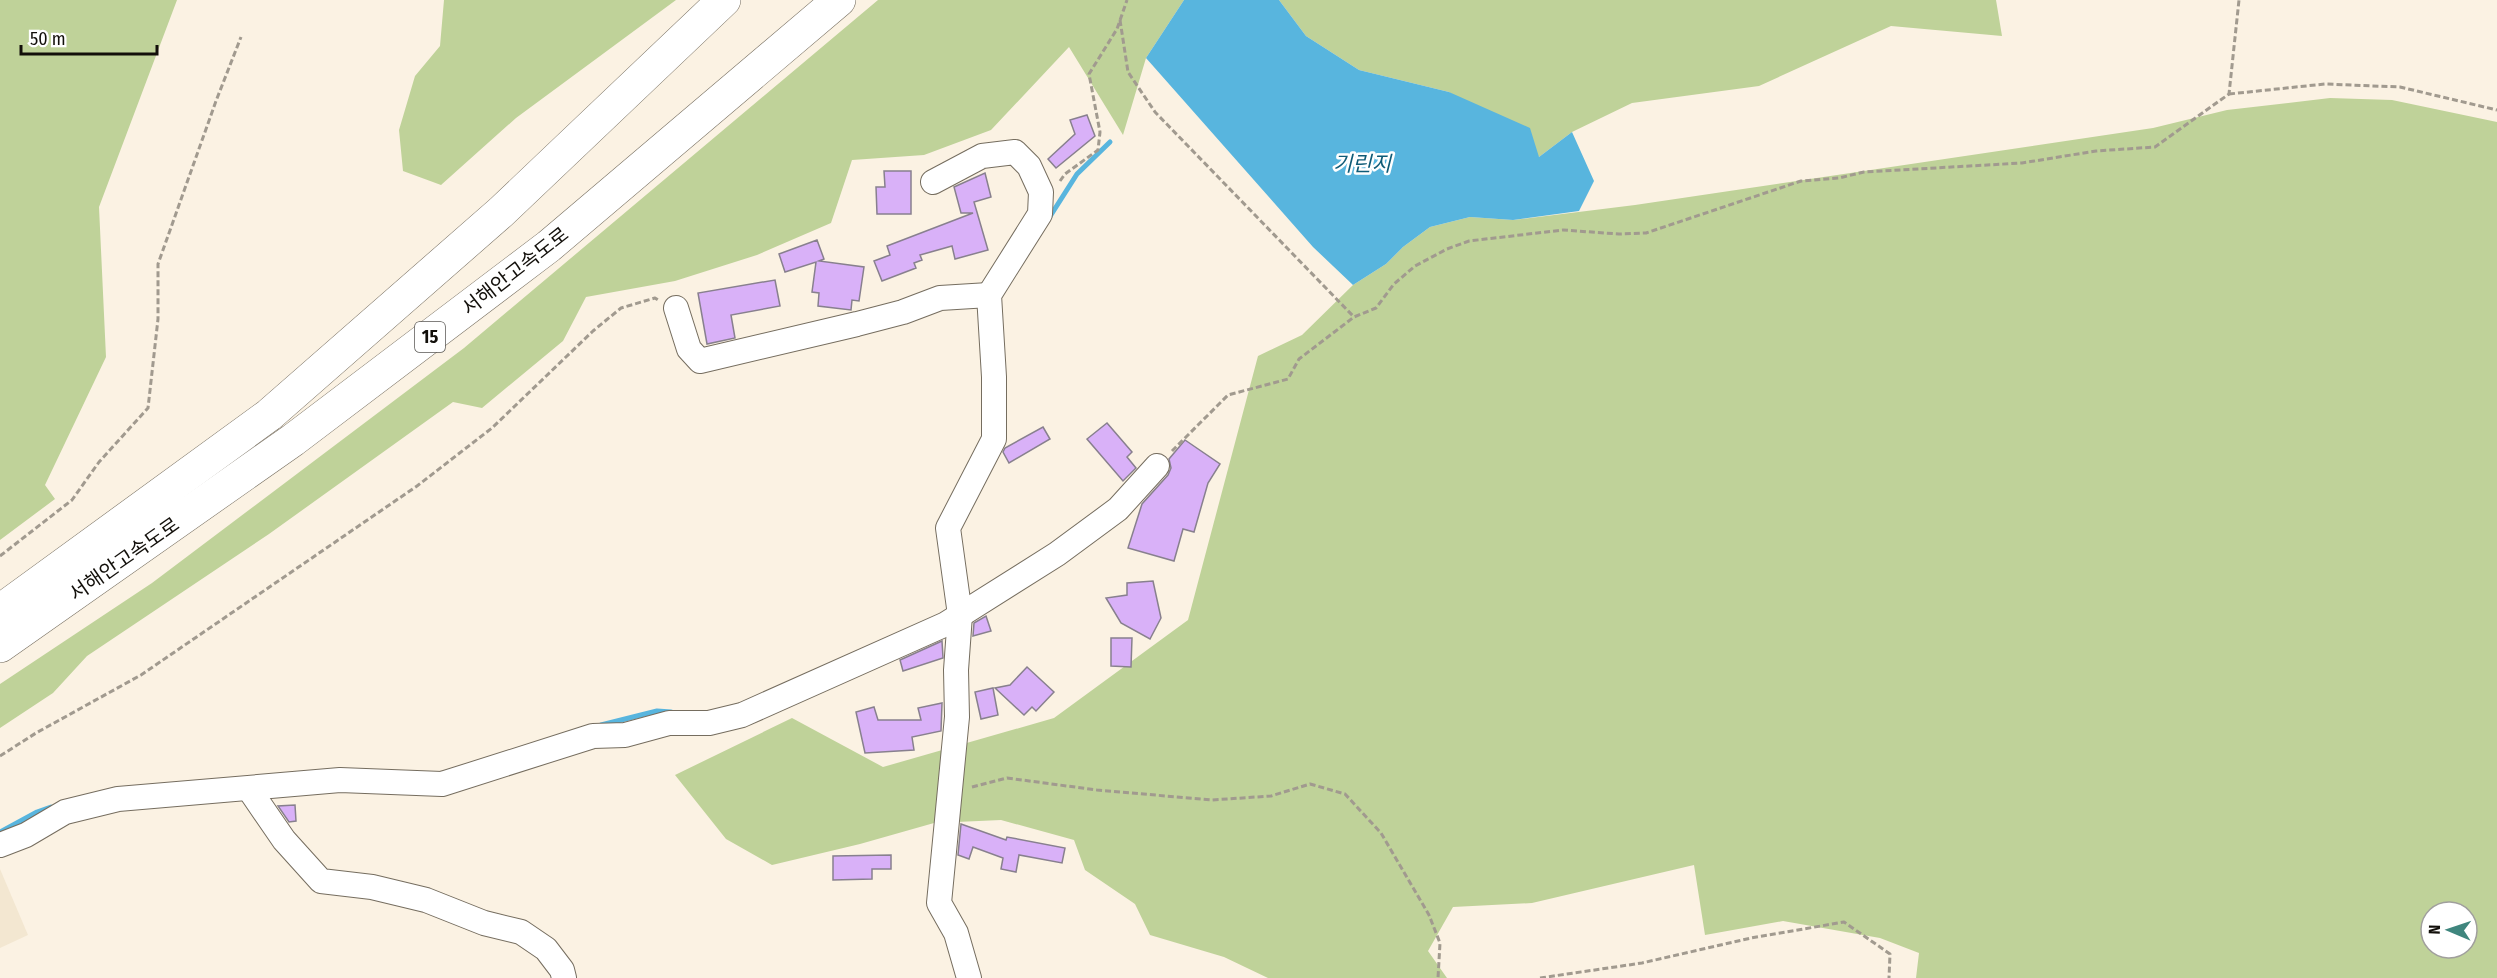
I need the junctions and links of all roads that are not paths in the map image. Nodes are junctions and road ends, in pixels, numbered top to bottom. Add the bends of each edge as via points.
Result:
1 (724, 0) edge
2 (839, 0) edge
3 (933, 182) dead end
4 (989, 295) junction
5 (676, 308) road end
6 (1157, 466) road end
7 (0, 610) edge
8 (960, 615) junction
9 (0, 646) edge
10 (249, 789) junction
11 (0, 845) edge
12 (564, 978) edge
13 (969, 978) edge

1 - 7 highway, 서해안고속도로 / 15 via 501,212 269,415
2 - 9 highway, 서해안고속도로 / 15 via 549,246 293,440
3 - 4 street via 982,156 1015,152 1029,166 1041,192 1040,214
4 - 5 street via 940,298 903,312 700,361 689,349
4 - 8 street via 994,439 948,528
6 - 8 street via 1109,515 1057,554
8 - 10 street via 742,715 720,721 669,723 625,735 592,736 442,784 340,780
8 - 13 street via 957,717 939,903 956,933
10 - 11 street via 118,799 65,812
10 - 12 street via 284,840 321,881 372,887 426,900 484,923 521,932 546,949

